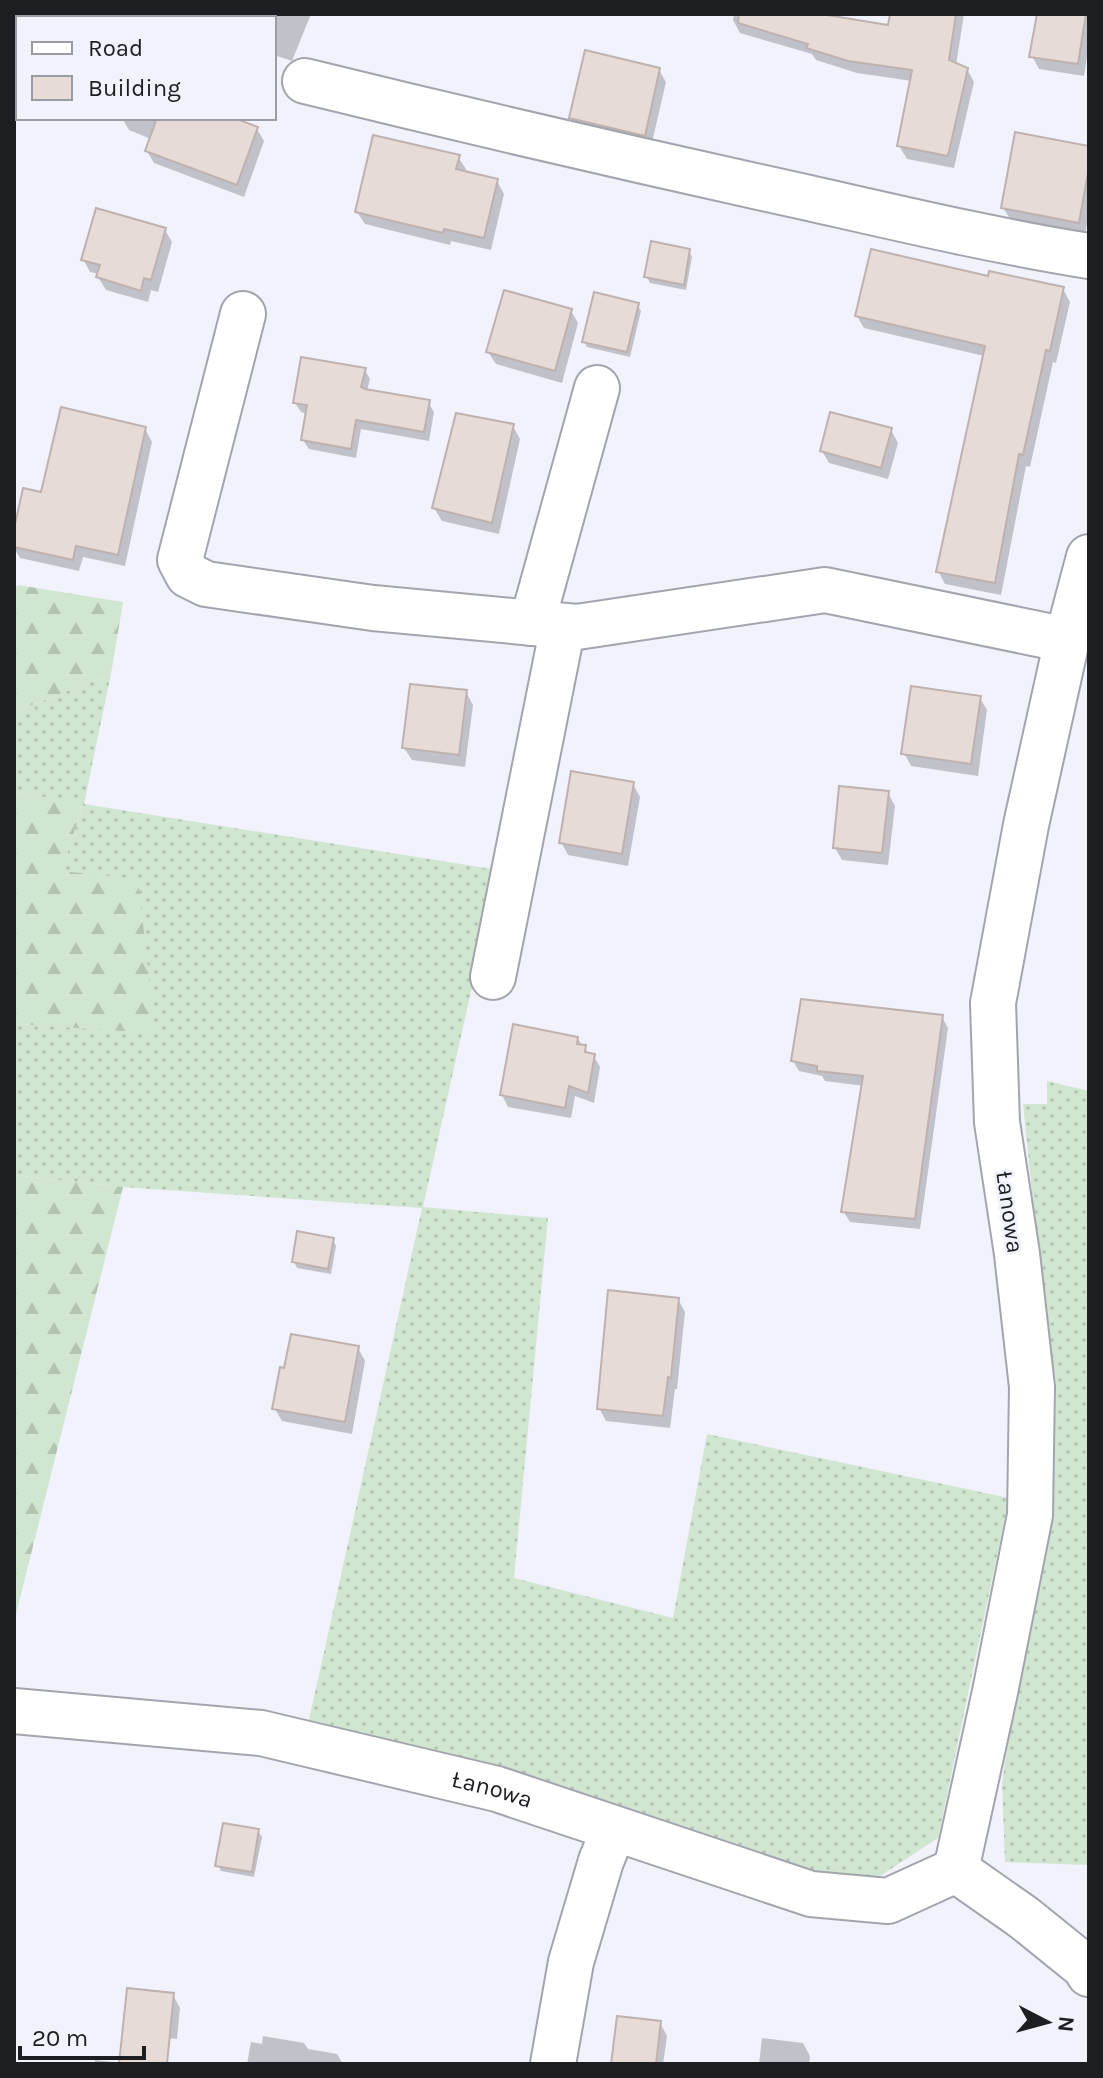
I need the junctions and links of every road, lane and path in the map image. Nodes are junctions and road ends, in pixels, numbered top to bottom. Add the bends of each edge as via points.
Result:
1 (305, 81) dead end
2 (1089, 256) edge
3 (243, 314) dead end
4 (597, 388) dead end
5 (1088, 568) edge
6 (547, 624) junction
7 (1067, 640) junction
8 (493, 977) dead end
9 (14, 1711) edge
10 (614, 1829) junction
11 (956, 1870) junction
12 (1089, 1974) edge
13 (553, 2064) edge

1 - 2 street via 604,153
3 - 6 street via 180,560 188,575 206,584 373,608
4 - 6 street
5 - 7 street, Łanowa
6 - 7 street via 577,627 825,590
6 - 8 street
7 - 11 street, Łanowa via 993,1003 997,1122 1032,1387 1030,1515
9 - 10 street, Łanowa via 261,1733 497,1789
10 - 11 street, Łanowa via 811,1894 888,1901
10 - 13 street via 571,1962
11 - 12 street via 1023,1917

